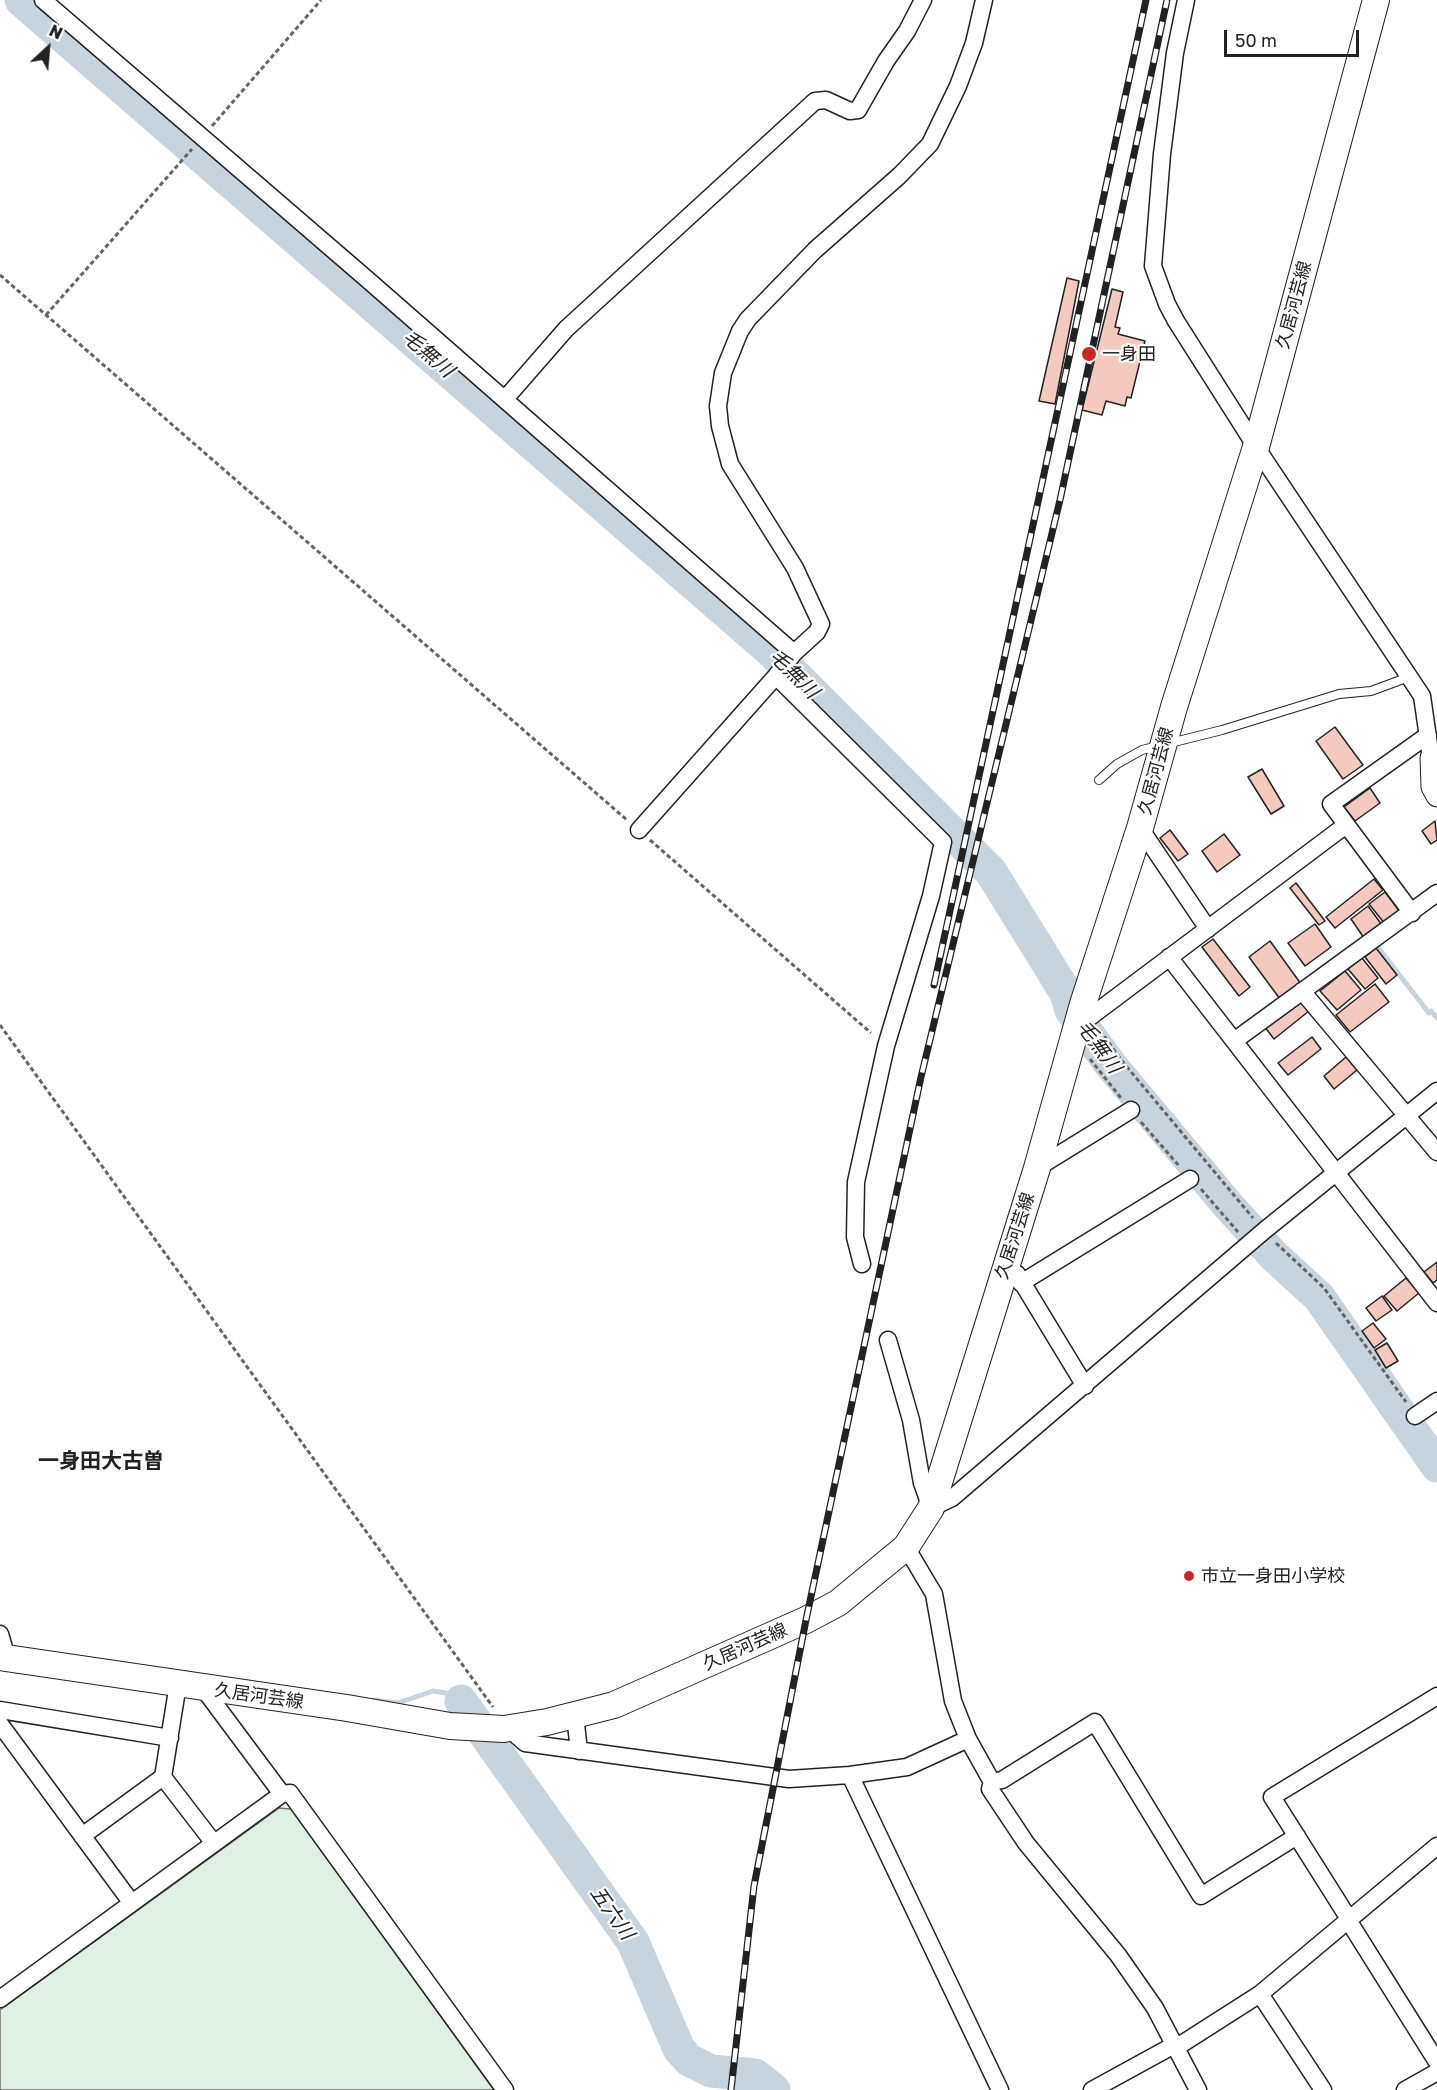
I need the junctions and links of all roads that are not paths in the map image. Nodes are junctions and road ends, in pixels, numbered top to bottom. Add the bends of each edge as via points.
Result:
1 (43, 0) edge
2 (923, 0) edge
3 (984, 0) edge
4 (1186, 0) edge
5 (1376, 0) edge
6 (504, 399) junction
7 (1256, 447) junction
8 (793, 655) junction
9 (777, 674) junction
10 (1409, 676) junction
11 (1428, 735) junction
12 (1163, 744) junction
13 (1434, 756) edge
14 (1099, 780) dead end
15 (1437, 796) edge
16 (1346, 825) junction
17 (1140, 828) junction
18 (639, 830) road end
19 (1437, 893) edge
20 (1412, 913) junction
21 (1208, 929) junction
22 (1169, 957) junction
23 (1302, 991) junction
24 (1083, 1004) junction
25 (1234, 1041) junction
26 (1437, 1091) edge
27 (1131, 1110) road end
28 (1406, 1115) junction
29 (1437, 1152) edge
30 (1037, 1168) junction
31 (1336, 1171) junction
32 (1190, 1179) road end
33 (1008, 1258) junction
34 (862, 1264) dead end
35 (1021, 1283) junction
36 (1437, 1302) edge
37 (888, 1340) dead end
38 (1085, 1386) junction
39 (1437, 1401) edge
40 (1415, 1416) dead end
41 (931, 1508) junction
42 (906, 1547) junction
43 (3, 1647) edge
44 (178, 1684) junction
45 (203, 1688) junction
46 (1437, 1696) edge
47 (0, 1710) edge
48 (575, 1714) junction
49 (0, 1724) edge
50 (506, 1728) junction
51 (170, 1738) junction
52 (968, 1739) junction
53 (579, 1751) junction
54 (850, 1775) junction
55 (163, 1777) junction
56 (992, 1782) junction
57 (282, 1794) junction
58 (82, 1836) junction
59 (1297, 1836) junction
60 (213, 1842) junction
61 (1437, 1846) edge
62 (131, 1902) junction
63 (1349, 1919) junction
64 (1260, 1994) junction
65 (0, 1999) edge
66 (1176, 2046) junction
67 (1437, 2062) edge
68 (1437, 2072) edge
69 (506, 2090) edge
70 (1000, 2090) edge
71 (1092, 2090) edge
72 (1198, 2090) edge
73 (1323, 2090) edge
74 (1405, 2090) edge

1 - 6 street
2 - 6 street via 858,110 850,111 826,100 815,101 566,329
3 - 8 street via 970,54 930,144 755,311 740,331 723,373 718,406 730,464 795,568 821,624
4 - 7 street via 1162,154 1154,266 1176,321
5 - 7 main road, 久居河芸線
6 - 8 street
7 - 10 street
7 - 12 main road, 久居河芸線
8 - 9 street
9 - 18 street
9 - 34 street via 944,842 932,896 886,1046 856,1182 855,1237
10 - 11 street via 1422,696
10 - 12 lane via 1371,691 1339,694
11 - 13 street
11 - 16 street via 1331,804
12 - 14 lane via 1125,758
12 - 17 main road, 久居河芸線
13 - 15 street via 1432,787
16 - 20 street
16 - 21 street
17 - 21 street
17 - 24 main road, 久居河芸線
19 - 20 street
20 - 23 street
21 - 22 street
22 - 24 street via 1090,1017
22 - 25 street
23 - 25 street
23 - 28 street
24 - 30 main road, 久居河芸線
25 - 31 street
26 - 28 street
27 - 30 street
28 - 29 street
28 - 31 street
30 - 33 main road, 久居河芸線
31 - 36 street
31 - 38 street
32 - 35 street
33 - 35 street
33 - 41 main road, 久居河芸線
35 - 38 street
37 - 41 street
38 - 41 street via 952,1498
39 - 40 street
41 - 42 main road, 久居河芸線
42 - 48 main road, 久居河芸線 via 838,1603 806,1620 614,1705
42 - 52 street via 934,1594 953,1701
43 - 44 main road, 久居河芸線
44 - 45 main road, 久居河芸線
44 - 51 street
45 - 50 main road, 久居河芸線 via 450,1726
45 - 57 street
46 - 59 street via 1272,1797
47 - 51 street
48 - 50 main road, 久居河芸線
48 - 53 street
49 - 58 street
50 - 53 street via 525,1743
51 - 55 street
52 - 54 street via 907,1767
52 - 56 street
53 - 54 street via 774,1779
54 - 70 street
55 - 58 street
55 - 60 street
56 - 59 street via 1002,1780 1095,1722 1201,1896
56 - 66 street via 990,1789 1026,1843 1118,1955
57 - 60 street
57 - 69 street via 290,1792
58 - 62 street
59 - 63 street
60 - 62 street
61 - 63 street
62 - 65 street
63 - 64 street
63 - 67 street
64 - 66 street
64 - 73 street
66 - 71 street
66 - 72 street
68 - 74 street

